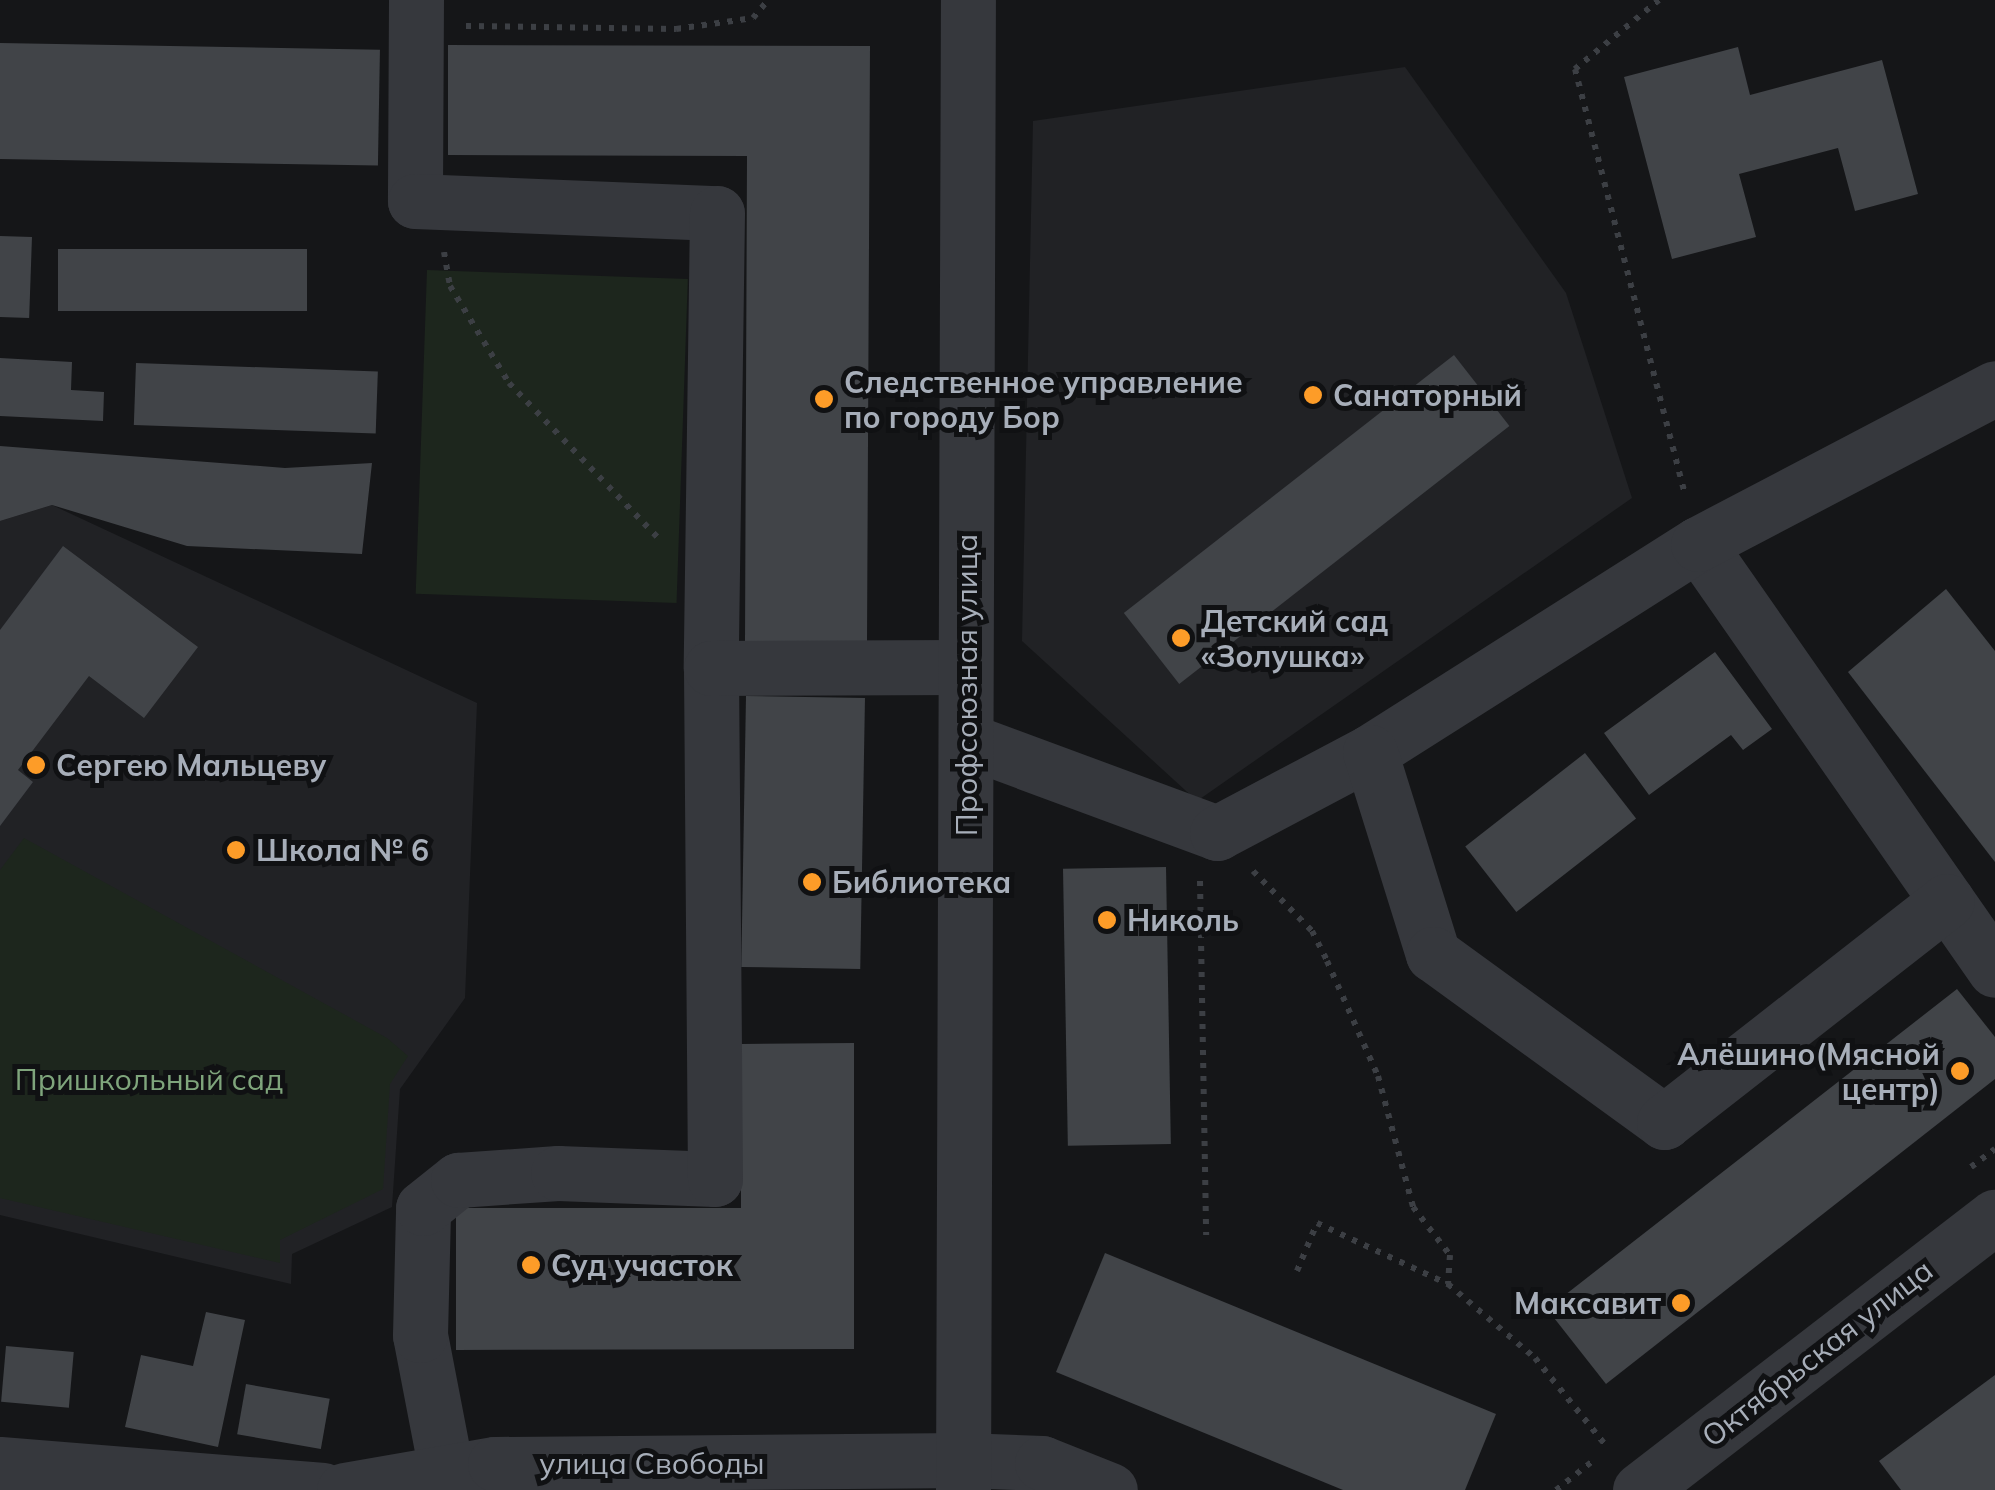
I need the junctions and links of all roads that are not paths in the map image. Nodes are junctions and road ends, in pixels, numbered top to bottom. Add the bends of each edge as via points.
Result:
1 (968, 0) edge
2 (416, 25) edge
3 (1995, 388) edge
4 (1698, 544) junction
5 (966, 667) junction
6 (711, 668) junction
7 (966, 740) junction
8 (1370, 752) junction
9 (1946, 901) junction
10 (1995, 970) edge
11 (1995, 1217) edge
12 (0, 1464) edge
13 (1624, 1469) edge
14 (446, 1470) junction
15 (963, 1475) edge
16 (323, 1490) edge
17 (344, 1490) edge
18 (1110, 1490) edge

1 - 5 street, Профсоюзная улица
2 - 6 street via 415,201 718,214
3 - 4 street
4 - 8 street
4 - 9 street
5 - 6 street
5 - 7 street, Профсоюзная улица
6 - 14 street via 715,1179 558,1174 458,1180 423,1208 420,1335
7 - 8 street via 1208,830
7 - 15 street, Профсоюзная улица
8 - 9 street via 1433,954 1664,1122
9 - 10 street
11 - 13 street, Октябрьская улица
12 - 16 street
14 - 15 street, улица Свободы via 578,1464
14 - 17 street, улица Свободы
15 - 18 street, улица Свободы via 1042,1463

